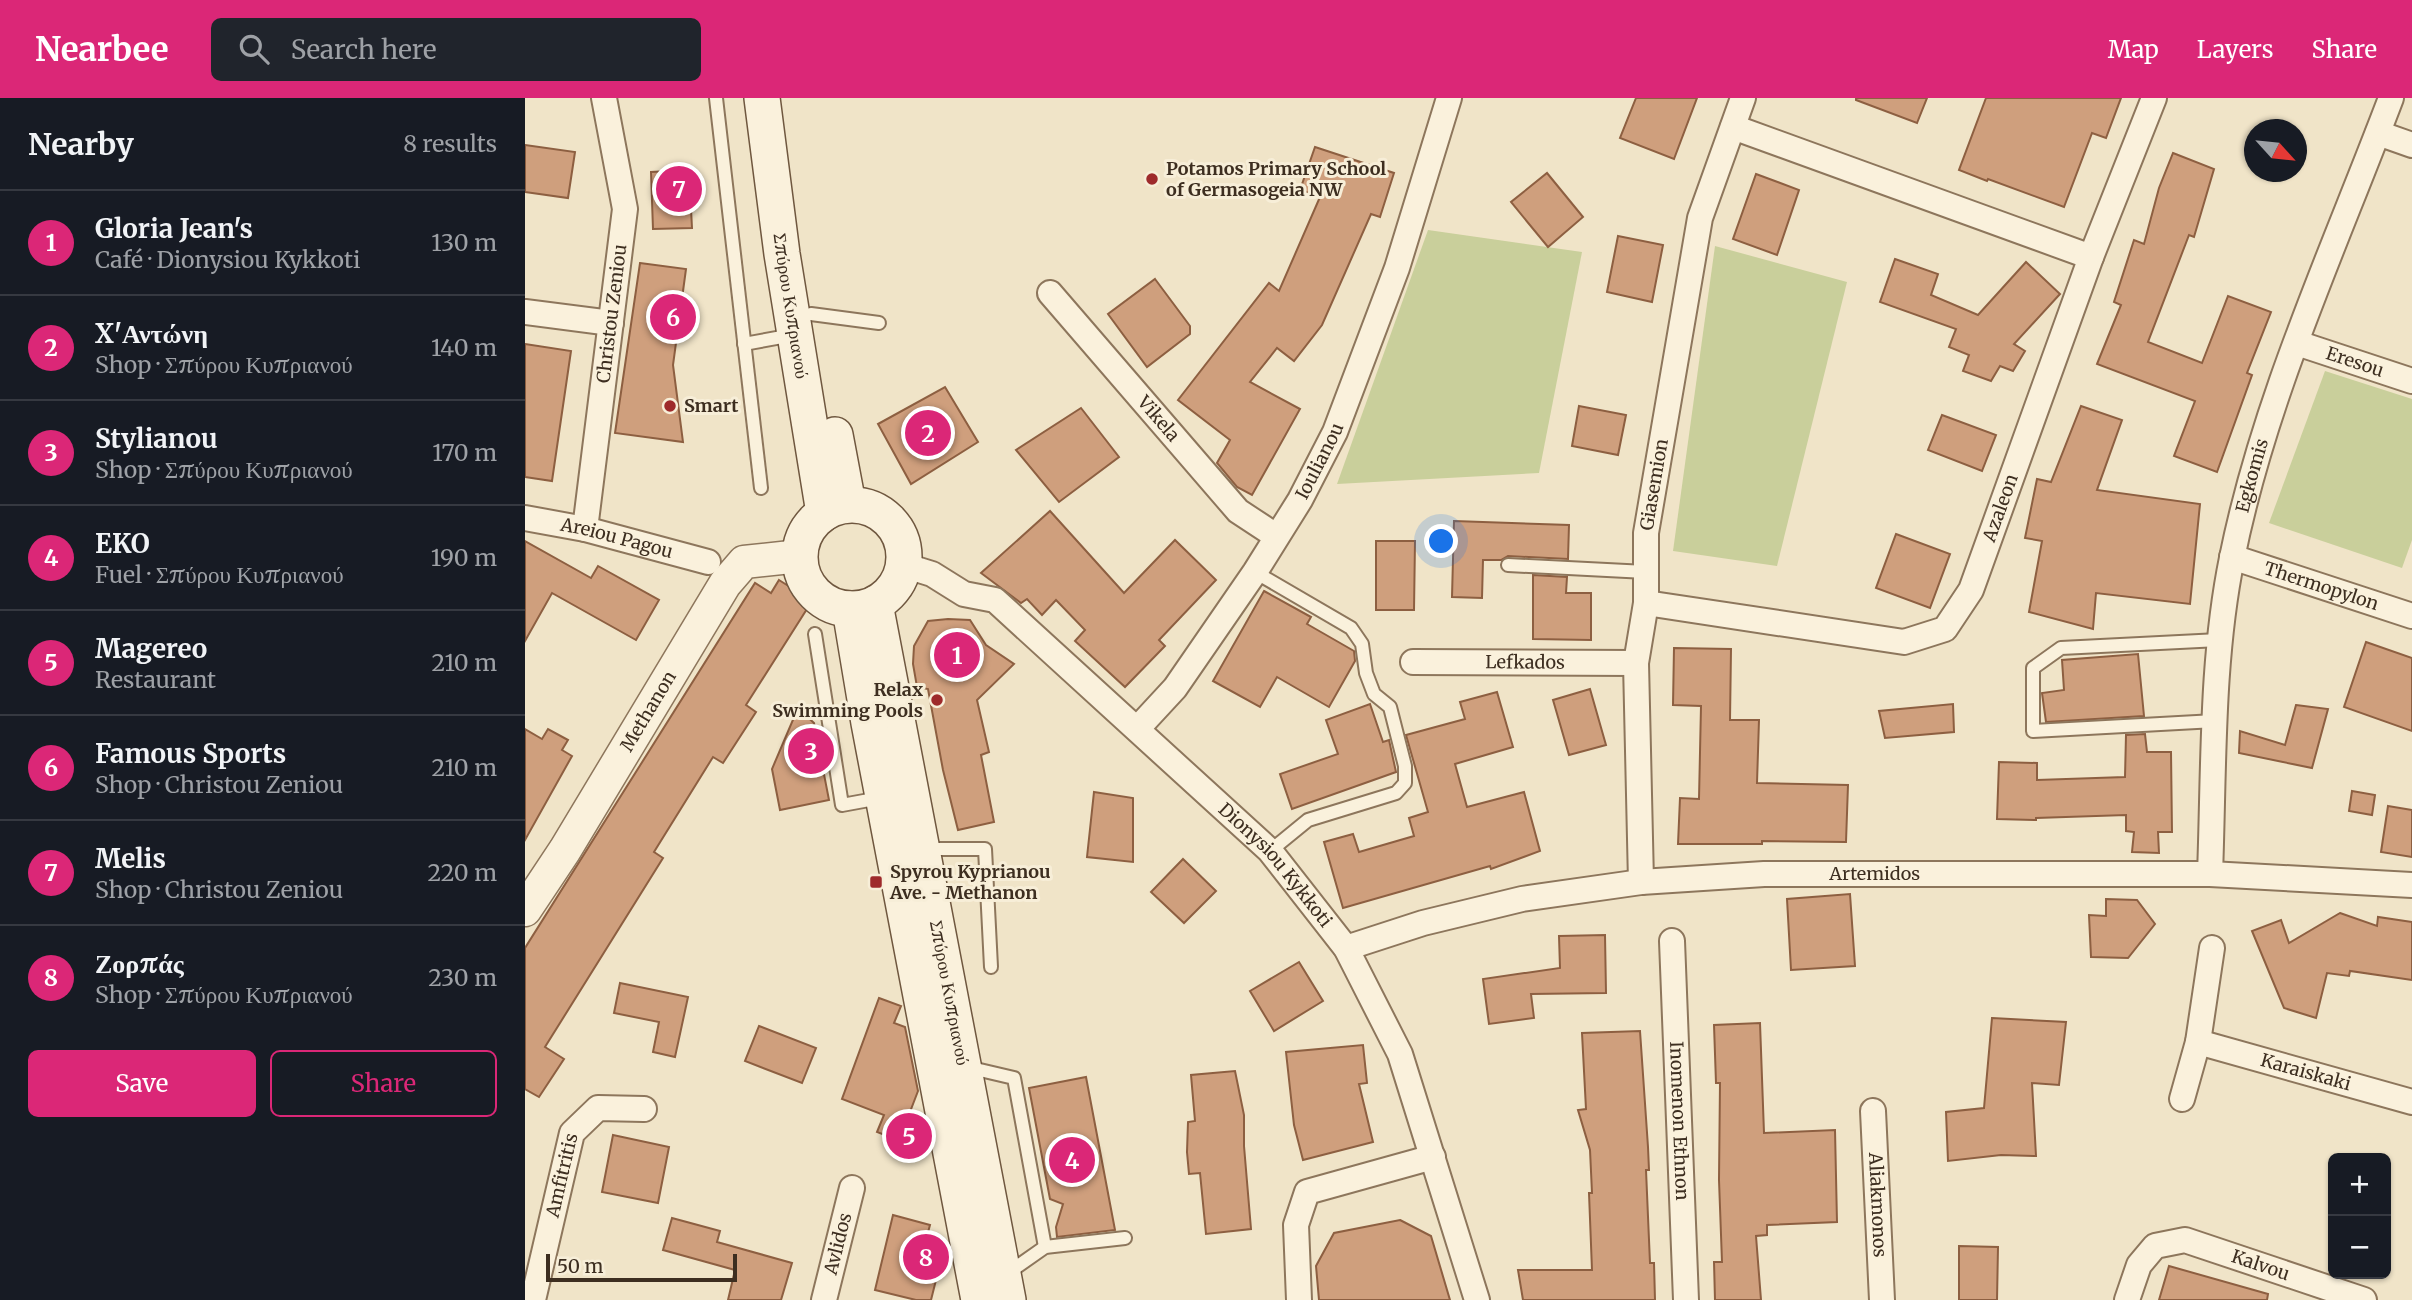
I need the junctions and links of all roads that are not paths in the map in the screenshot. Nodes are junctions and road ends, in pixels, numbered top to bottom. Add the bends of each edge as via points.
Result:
1 (604, 98) edge
2 (716, 98) edge
3 (762, 98) edge
4 (779, 98) edge
5 (1449, 98) edge
6 (1743, 98) edge
7 (2154, 98) edge
8 (2391, 98) edge
9 (1733, 127) junction
10 (2378, 133) junction
11 (2412, 145) edge
12 (2091, 257) junction
13 (1050, 293) dead end
14 (525, 312) edge
15 (611, 323) junction
16 (879, 323) dead end
17 (804, 324) junction
18 (2297, 343) junction
19 (744, 344) junction
20 (2412, 381) edge
21 (761, 488) dead end
22 (836, 508) junction
23 (525, 518) edge
24 (585, 529) junction
25 (1276, 536) junction
26 (800, 556) junction
27 (2232, 557) junction
28 (708, 562) dead end
29 (903, 565) junction
30 (1508, 565) dead end
31 (1255, 572) junction
32 (1646, 572) junction
33 (1646, 604) junction
34 (862, 606) junction
35 (2412, 616) edge
36 (815, 634) dead end
37 (2219, 640) junction
38 (1413, 662) dead end
39 (1636, 663) junction
40 (2215, 721) junction
41 (1138, 729) junction
42 (884, 797) junction
43 (922, 849) junction
44 (1270, 851) junction
45 (2210, 874) junction
46 (1641, 882) junction
47 (2412, 885) edge
48 (525, 910) edge
49 (1672, 941) dead end
50 (1346, 948) junction
51 (2212, 948) dead end
52 (991, 967) dead end
53 (2198, 1042) junction
54 (963, 1066) junction
55 (2182, 1099) dead end
56 (2412, 1102) edge
57 (644, 1109) dead end
58 (1873, 1111) dead end
59 (1433, 1157) junction
60 (852, 1188) dead end
61 (1125, 1238) dead end
62 (1045, 1247) junction
63 (997, 1292) edge
64 (533, 1300) edge
65 (824, 1300) edge
66 (1299, 1300) edge
67 (1477, 1300) edge
68 (1685, 1300) edge
69 (1882, 1300) edge
70 (2127, 1300) edge
71 (2364, 1300) edge

1 - 15 street, Christou Zeniou via 625,209
2 - 19 lane
3 - 17 main road, Σπύρου Κυπριανού via 782,254
4 - 17 main road, Σπύρου Κυπριανού
5 - 25 street, Ioulianou via 1397,268 1335,432
6 - 9 street, Giasemion
7 - 12 street, Azaleon
8 - 10 street, Egkomis
9 - 12 street
9 - 32 street, Giasemion via 1700,219 1646,533
10 - 11 street
10 - 18 street, Egkomis
12 - 33 street, Azaleon via 1971,590 1945,629 1904,642
13 - 25 street, Vikela via 1238,511
14 - 15 street
15 - 24 street, Christou Zeniou
16 - 17 lane
17 - 19 lane
17 - 22 main road, Σπύρου Κυπριανού
18 - 20 street, Eresou
18 - 27 street, Egkomis via 2260,448
19 - 21 lane
22 - 26 main road via 811,524
22 - 29 main road via 873,509 887,518 898,532
23 - 24 street, Areiou Pagou
24 - 28 street, Areiou Pagou
25 - 31 street, Ioulianou
26 - 34 main road via 811,590 825,601
26 - 48 street, Methanon via 744,562 725,584
27 - 35 street, Thermopylon
27 - 37 street, Egkomis
29 - 34 main road via 888,594
29 - 41 street, Dionysiou Kykkoti via 932,574 964,594 995,600
30 - 32 lane
31 - 41 street, Ioulianou via 1174,688
31 - 44 lane via 1351,628 1363,644 1374,694 1390,707 1405,766 1405,783 1396,793 1308,820
32 - 33 street, Giasemion
33 - 39 street, Giasemion
34 - 42 main road, Σπύρου Κυπριανού
34 - 43 main road, Σπύρου Κυπριανού
36 - 42 lane via 842,806
37 - 40 street, Egkomis
37 - 40 lane via 2061,648 2033,668 2033,731
38 - 39 street, Lefkados
39 - 46 street, Giasemion
40 - 45 street, Egkomis
41 - 44 street, Dionysiou Kykkoti
42 - 63 main road, Σπύρου Κυπριανού
43 - 52 lane via 985,849
43 - 54 main road, Σπύρου Κυπριανού
44 - 50 street, Dionysiou Kykkoti
45 - 46 street, Artemidos via 1764,874
45 - 47 street, Artemidos
46 - 50 street, Artemidos via 1522,899
49 - 68 street, Inomenon Ethnon
50 - 59 street, Dionysiou Kykkoti via 1400,1054
51 - 53 street
53 - 55 street
53 - 56 street, Karaiskaki
54 - 62 lane via 1014,1077
54 - 63 main road, Σπύρου Κυπριανού
57 - 64 street, Amfitritis via 598,1108 572,1133
58 - 69 street, Aliakmonos
59 - 66 street via 1307,1192 1296,1225
59 - 67 street, Dionysiou Kykkoti
60 - 65 street, Avlidos
61 - 62 lane
62 - 63 lane
70 - 71 street, Kalvou via 2139,1265 2155,1246 2185,1240

